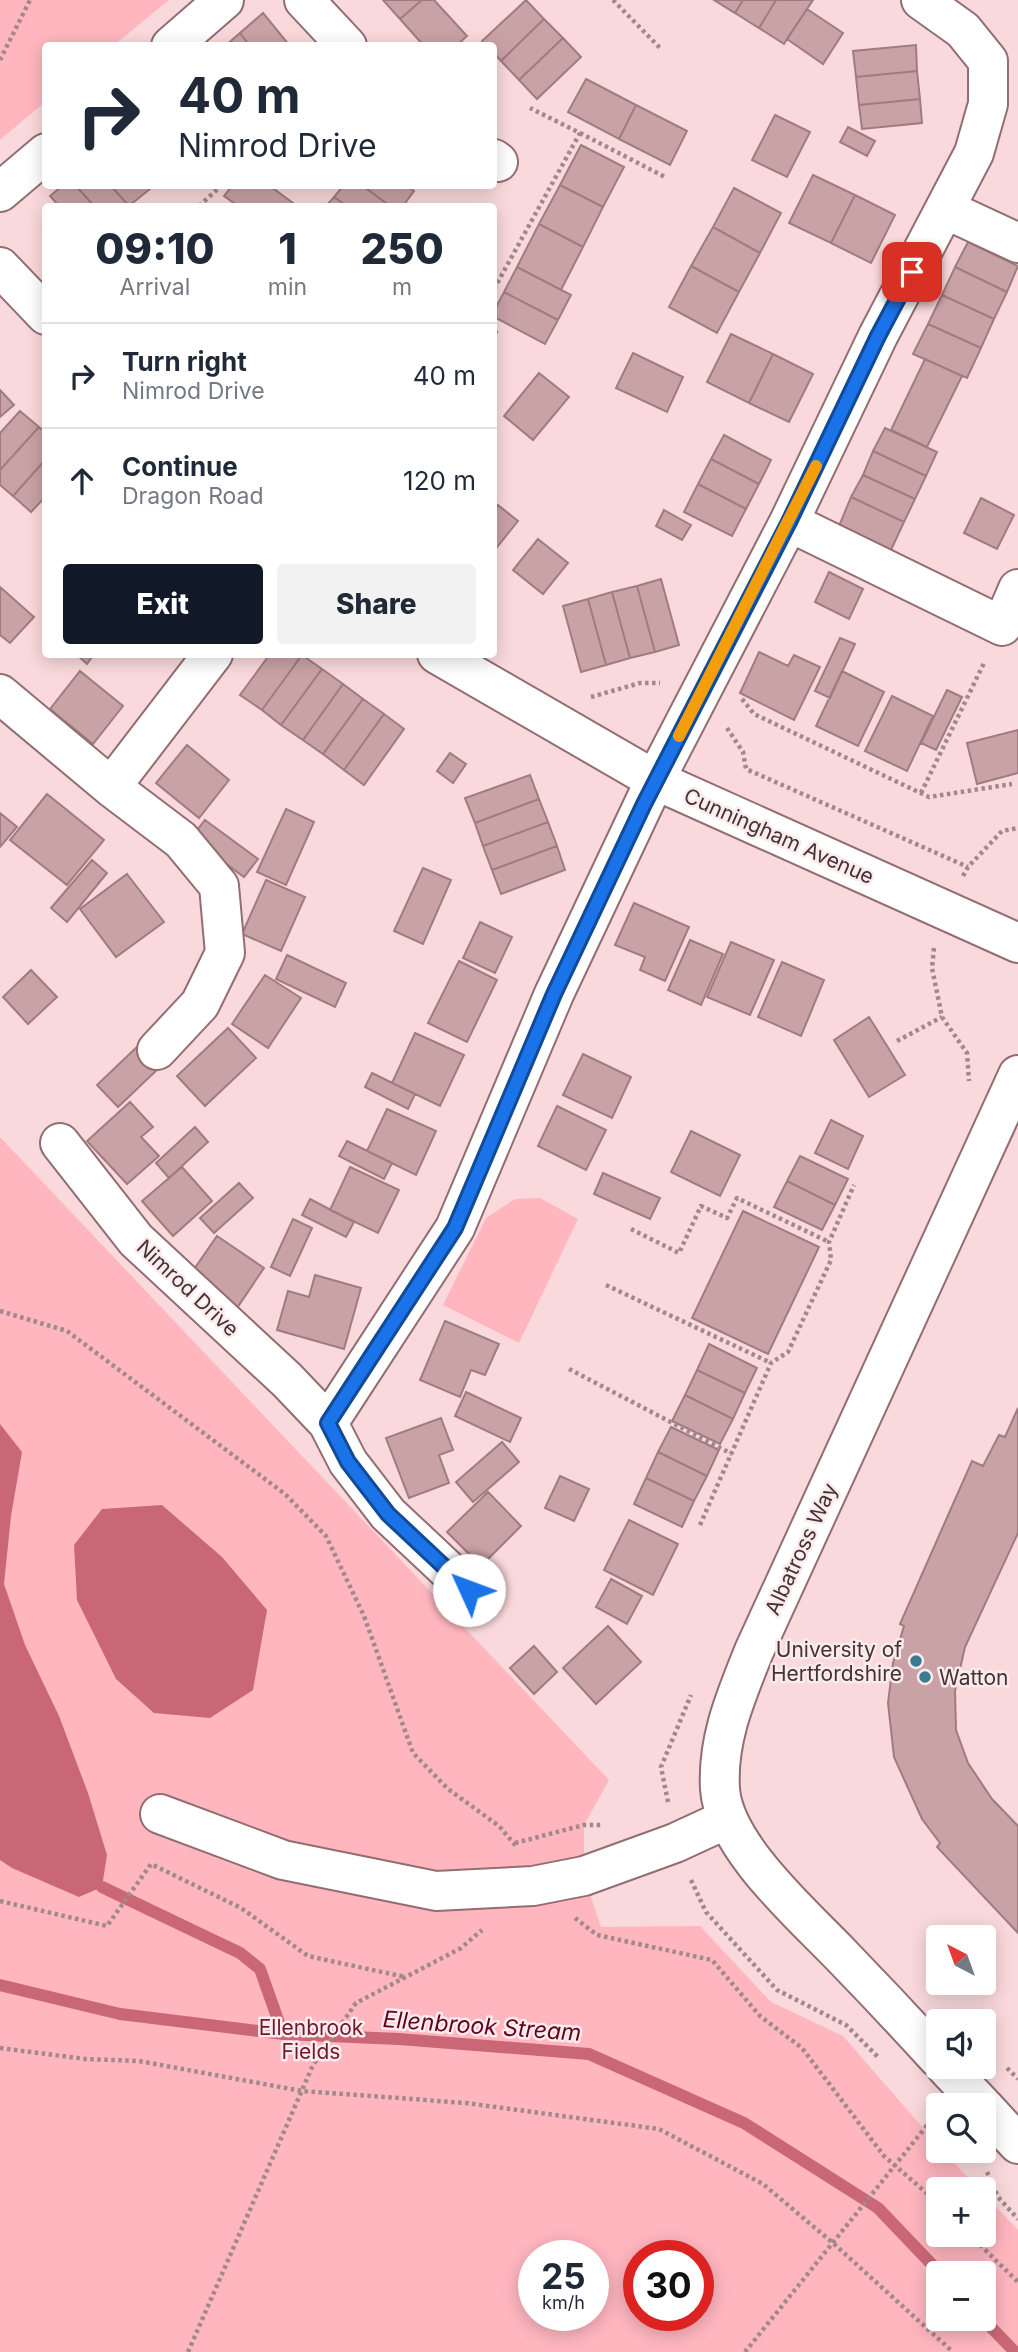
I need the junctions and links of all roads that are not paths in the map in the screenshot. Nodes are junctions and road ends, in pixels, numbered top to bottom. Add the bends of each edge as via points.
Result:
1 (224, 0) edge
2 (304, 0) edge
3 (921, 0) edge
4 (176, 42) edge
5 (343, 42) edge
6 (42, 156) edge
7 (0, 192) edge
8 (945, 209) junction
9 (1018, 243) edge
10 (0, 267) edge
11 (42, 311) edge
12 (789, 522) junction
13 (1018, 589) edge
14 (210, 658) edge
15 (444, 658) edge
16 (0, 694) edge
17 (655, 780) junction
18 (111, 788) junction
19 (1018, 943) edge
20 (157, 1050) dead end
21 (1018, 1074) edge
22 (60, 1143) dead end
23 (328, 1423) junction
24 (469, 1590) dead end
25 (160, 1814) dead end
26 (727, 1819) junction
27 (926, 2044) edge
28 (957, 2079) edge
29 (971, 2093) edge
30 (996, 2120) edge
31 (1018, 2144) edge

1 - 4 street
2 - 5 street
3 - 8 street via 963,30 988,61 985,117 974,153
6 - 7 street
8 - 9 street
8 - 12 street
10 - 11 street
12 - 13 street via 1002,626
12 - 17 street
14 - 18 street
15 - 17 street, Cunningham Avenue
16 - 18 street
17 - 19 street, Cunningham Avenue
17 - 23 street via 554,994 455,1228
18 - 20 street via 181,840 219,886 225,953 200,1004
21 - 26 street, Albatross Way via 735,1698 720,1760 720,1791
22 - 23 street, Nimrod Drive via 136,1240
23 - 24 street, Nimrod Drive via 348,1462 388,1514
25 - 26 street via 283,1860 436,1891 533,1886 597,1871
26 - 27 street, Albatross Way via 772,1883
28 - 29 street
30 - 31 street

